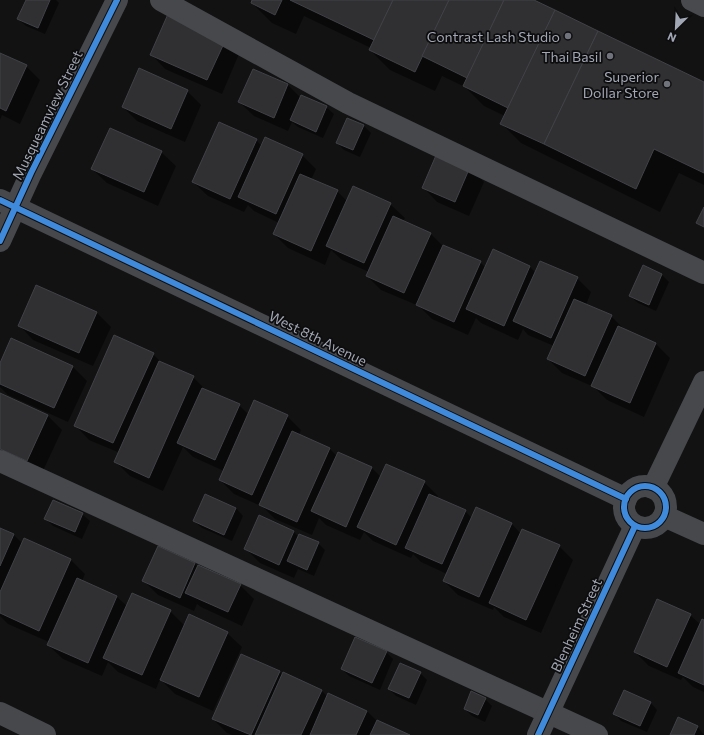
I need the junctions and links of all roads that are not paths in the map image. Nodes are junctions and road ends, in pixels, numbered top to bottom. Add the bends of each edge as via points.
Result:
1 (117, 0) edge
2 (161, 0) edge
3 (692, 0) edge
4 (704, 6) edge
5 (8, 203) edge
6 (0, 241) edge
7 (704, 273) edge
8 (704, 382) edge
9 (0, 461) edge
10 (653, 488) junction
11 (626, 499) junction
12 (664, 516) junction
13 (635, 526) junction
14 (704, 534) edge
15 (548, 712) junction
16 (0, 713) edge
17 (45, 735) edge
18 (538, 735) edge
19 (597, 735) edge

1 - 5 street, Musqueamview Street
2 - 7 street via 348,103
3 - 4 main road
5 - 6 street, Musqueamview Street
5 - 11 street, West 8th Avenue
8 - 10 street
9 - 15 street
10 - 11 street via 634,489
10 - 12 street via 663,497
11 - 13 street via 624,512
12 - 13 street via 655,526
12 - 14 street
13 - 15 street, Blenheim Street
15 - 18 street, Blenheim Street
15 - 19 street
16 - 17 street

